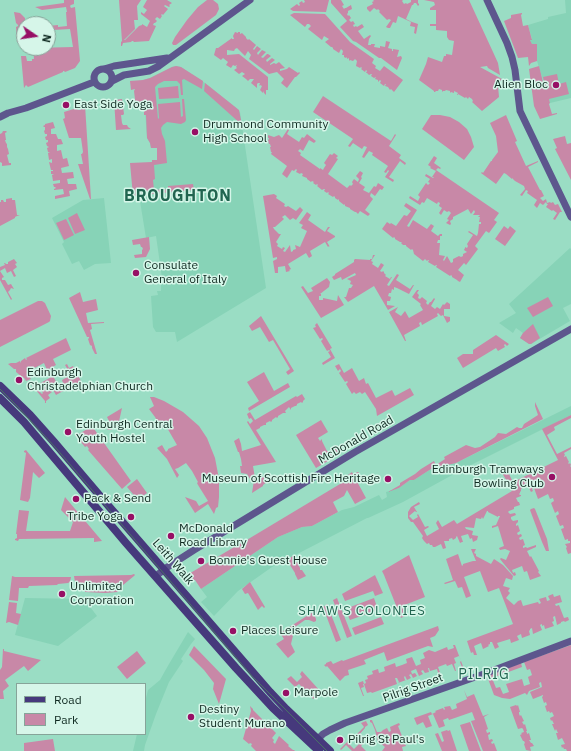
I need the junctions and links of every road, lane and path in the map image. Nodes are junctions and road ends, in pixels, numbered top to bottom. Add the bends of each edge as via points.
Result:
1 (250, 0) edge
2 (487, 0) edge
3 (169, 58) junction
4 (104, 69) junction
5 (112, 81) junction
6 (94, 82) junction
7 (0, 117) edge
8 (571, 217) edge
9 (571, 329) edge
10 (0, 386) edge
11 (0, 398) edge
12 (164, 570) junction
13 (156, 576) junction
14 (571, 641) edge
15 (316, 745) edge
16 (330, 751) edge

1 - 3 street
2 - 8 street via 512,57 520,111
3 - 4 street
3 - 5 street via 149,71 124,75
4 - 5 street via 111,74
4 - 6 street via 95,73
5 - 6 street via 104,88 98,87
6 - 7 street
9 - 12 street, McDonald Road via 361,449
10 - 12 main road, Leith Walk via 30,415
11 - 13 main road, Leith Walk via 24,422
12 - 13 street, McDonald Road
12 - 15 main road, Leith Walk
13 - 15 main road, Leith Walk via 273,708
14 - 15 street, Pilrig Street via 345,723 323,734
15 - 16 main road, Leith Walk

